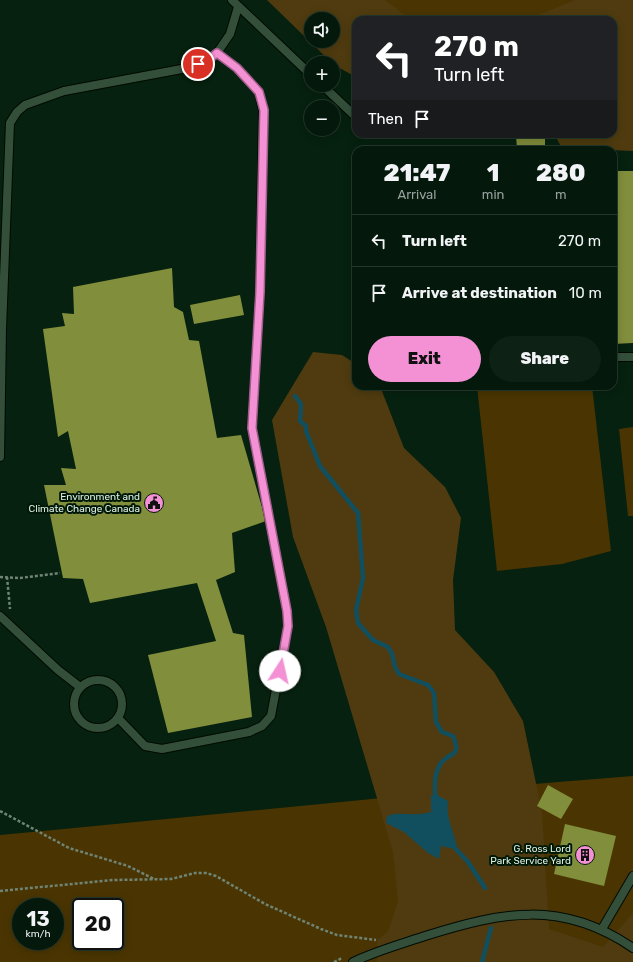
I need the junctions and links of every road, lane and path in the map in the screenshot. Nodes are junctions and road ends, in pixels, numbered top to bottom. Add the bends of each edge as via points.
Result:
1 (232, 0) edge
2 (238, 7) junction
3 (217, 53) junction
4 (304, 68) edge
5 (329, 92) edge
6 (352, 113) edge
7 (633, 357) edge
8 (617, 358) edge
9 (0, 457) edge
10 (60, 573) dead end
11 (0, 577) edge
12 (7, 577) junction
13 (0, 616) edge
14 (12, 627) junction
15 (80, 687) junction
16 (118, 718) junction
17 (0, 811) edge
18 (633, 876) edge
19 (154, 879) junction
20 (0, 891) edge
21 (602, 929) junction
22 (401, 944) junction
23 (633, 948) edge
24 (353, 962) edge

1 - 2 lane
2 - 3 lane via 230,34
2 - 4 lane
3 - 9 lane via 208,60 187,68 64,91 25,105 10,123 2,322
3 - 16 lane via 237,68 259,92 264,110 260,292 252,428 288,626 275,702 271,716 262,726 249,732 162,749 144,746
5 - 6 lane
7 - 8 lane
10 - 12 path
11 - 12 path
12 - 14 path
13 - 14 lane
14 - 15 lane
15 - 16 lane via 94,680 110,683 116,688 122,702
15 - 16 lane via 73,702 77,717 82,723 98,729 106,727
17 - 19 path via 69,848 128,866
18 - 21 lane
19 - 20 path via 113,880
19 - 22 path via 206,873 265,904 337,935
21 - 22 lane via 554,915 528,913 504,915
21 - 23 lane
22 - 24 lane

